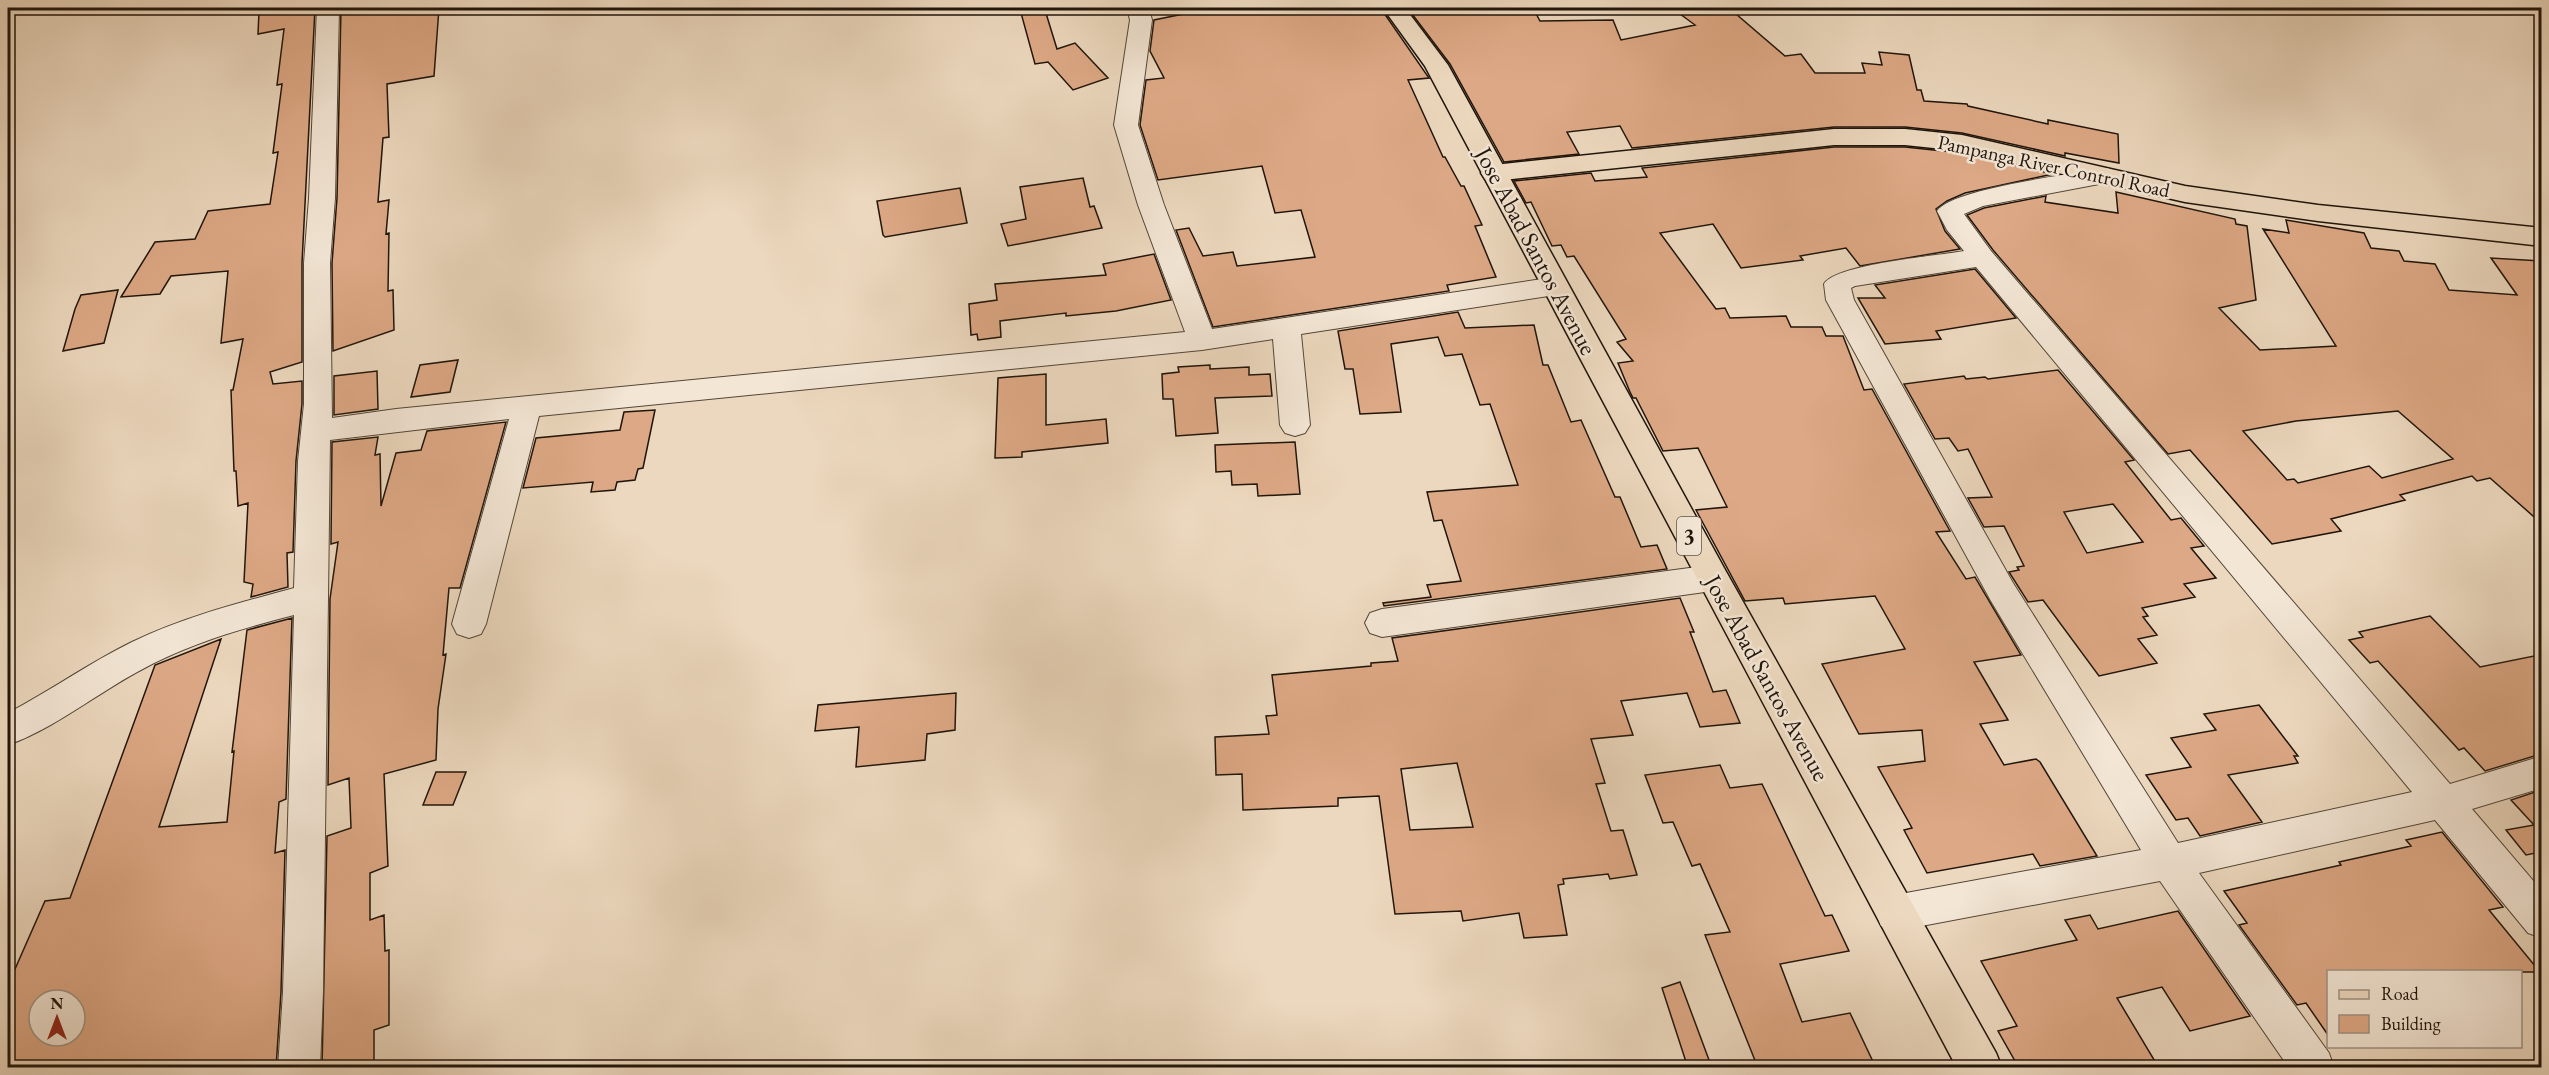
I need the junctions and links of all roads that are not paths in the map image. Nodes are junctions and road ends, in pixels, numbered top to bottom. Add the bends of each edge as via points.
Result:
1 (328, 8) edge
2 (1138, 8) edge
3 (1394, 8) edge
4 (1494, 173) junction
5 (2106, 176) junction
6 (2541, 237) edge
7 (1982, 258) junction
8 (1555, 286) junction
9 (1286, 326) junction
10 (1202, 340) junction
11 (528, 408) junction
12 (1295, 425) dead end
13 (316, 431) junction
14 (1712, 578) junction
15 (311, 597) junction
16 (1382, 623) dead end
17 (470, 624) dead end
18 (8, 730) edge
19 (2541, 772) edge
20 (2443, 802) junction
21 (2169, 862) junction
22 (1895, 913) junction
23 (2541, 920) edge
24 (298, 1068) edge
25 (1981, 1068) edge
26 (2314, 1068) edge

1 - 13 street via 317,263 320,404
2 - 10 street via 1141,20 1126,125 1151,205
3 - 4 main road, Jose Abad Santos Avenue / 3 via 1436,64
4 - 5 main road, Pampanga River Control Road via 1834,137 1905,137 1962,143
4 - 8 main road, Jose Abad Santos Avenue / 3
5 - 6 main road, Pampanga River Control Road via 2185,194 2318,213
5 - 7 street via 1977,199 1950,211
7 - 20 street
7 - 21 street via 1849,278 1837,285 1840,300 2002,592
8 - 9 street
8 - 14 main road, Jose Abad Santos Avenue / 3
9 - 10 street
9 - 12 street
10 - 11 street
11 - 13 street
11 - 17 street
13 - 15 street
14 - 16 street
14 - 22 main road, Jose Abad Santos Avenue / 3
15 - 18 street via 213,625 148,650
15 - 24 street
19 - 20 street
20 - 21 street
20 - 23 street
21 - 22 street
21 - 26 street
22 - 25 main road, Jose Abad Santos Avenue / 3

